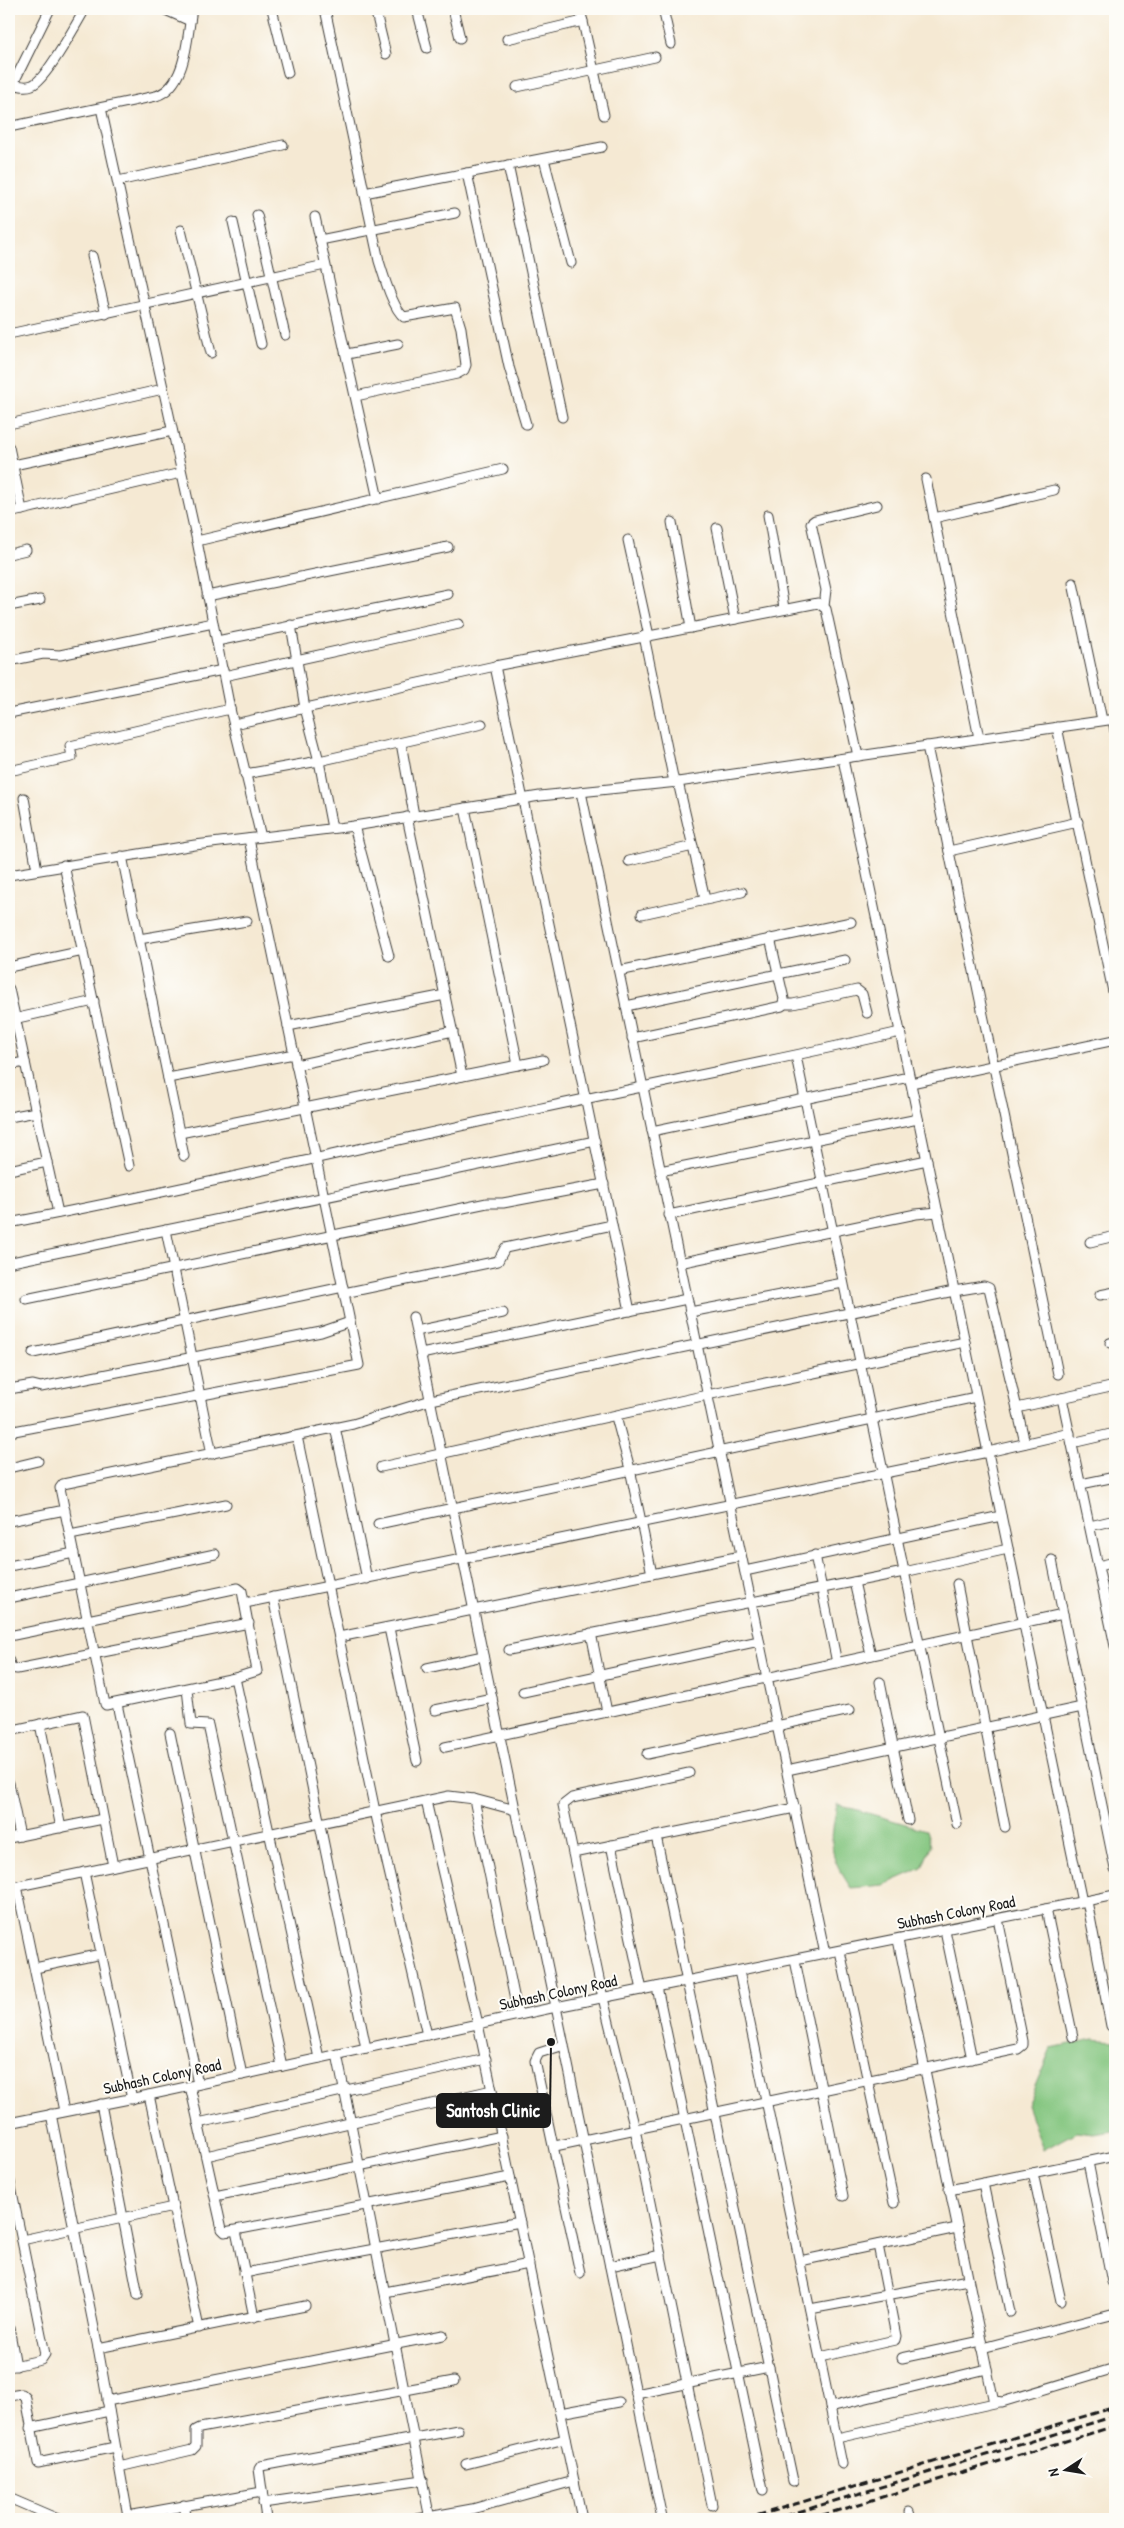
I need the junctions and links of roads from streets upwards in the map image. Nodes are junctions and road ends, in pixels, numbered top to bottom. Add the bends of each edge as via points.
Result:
1 (50, 9) edge
2 (85, 9) edge
3 (163, 9) edge
4 (192, 9) edge
5 (272, 9) edge
6 (325, 9) edge
7 (375, 9) edge
8 (416, 9) edge
9 (453, 9) edge
10 (580, 9) edge
11 (662, 9) edge
12 (190, 21) junction
13 (583, 21) junction
14 (460, 38) dead end
15 (507, 39) dead end
16 (671, 44) dead end
17 (427, 48) dead end
18 (386, 54) dead end
19 (655, 57) dead end
20 (594, 70) junction
21 (288, 73) dead end
22 (11, 84) edge
23 (517, 86) dead end
24 (9, 106) edge
25 (101, 108) junction
26 (604, 114) dead end
27 (9, 127) edge
28 (283, 145) dead end
29 (602, 147) dead end
30 (544, 159) junction
31 (508, 165) junction
32 (467, 173) junction
33 (118, 181) junction
34 (364, 193) junction
35 (455, 213) dead end
36 (257, 215) dead end
37 (316, 217) dead end
38 (233, 222) dead end
39 (181, 230) dead end
40 (372, 230) junction
41 (320, 240) junction
42 (92, 256) dead end
43 (571, 263) dead end
44 (325, 266) junction
45 (270, 277) junction
46 (245, 282) junction
47 (197, 293) junction
48 (146, 305) junction
49 (106, 314) junction
50 (9, 334) edge
51 (285, 335) dead end
52 (261, 344) dead end
53 (398, 344) dead end
54 (211, 353) dead end
55 (347, 354) junction
56 (163, 389) junction
57 (356, 396) junction
58 (562, 417) dead end
59 (9, 424) edge
60 (526, 424) dead end
61 (172, 431) junction
62 (9, 447) edge
63 (11, 465) edge
64 (503, 469) dead end
65 (181, 473) junction
66 (926, 479) dead end
67 (1054, 490) dead end
68 (378, 499) junction
69 (877, 505) dead end
70 (22, 510) junction
71 (9, 513) edge
72 (768, 515) dead end
73 (934, 518) junction
74 (672, 522) dead end
75 (717, 528) dead end
76 (628, 540) dead end
77 (197, 541) junction
78 (448, 547) dead end
79 (26, 550) dead end
80 (9, 554) edge
81 (1072, 583) dead end
82 (448, 594) dead end
83 (207, 596) junction
84 (40, 600) dead end
85 (9, 606) edge
86 (824, 606) junction
87 (784, 608) junction
88 (735, 619) junction
89 (213, 623) junction
90 (459, 624) dead end
91 (291, 625) junction
92 (691, 628) junction
93 (647, 636) junction
94 (217, 641) junction
95 (298, 660) junction
96 (9, 661) edge
97 (495, 666) junction
98 (223, 673) junction
99 (305, 708) junction
100 (230, 709) junction
101 (9, 713) edge
102 (1114, 719) edge
103 (1102, 720) junction
104 (234, 724) junction
105 (482, 724) dead end
106 (1057, 727) junction
107 (1115, 731) edge
108 (979, 738) junction
109 (401, 743) junction
110 (927, 746) junction
111 (858, 756) junction
112 (843, 759) junction
113 (319, 761) junction
114 (9, 771) edge
115 (245, 774) junction
116 (676, 782) junction
117 (581, 792) junction
118 (24, 798) dead end
119 (523, 799) junction
120 (465, 808) junction
121 (411, 816) junction
122 (1078, 822) junction
123 (354, 826) junction
124 (332, 828) junction
125 (261, 837) junction
126 (249, 839) junction
127 (693, 846) junction
128 (949, 851) junction
129 (122, 856) junction
130 (629, 861) dead end
131 (64, 865) junction
132 (37, 870) junction
133 (9, 875) edge
134 (742, 892) dead end
135 (705, 899) junction
136 (642, 914) dead end
137 (247, 921) dead end
138 (851, 922) dead end
139 (770, 938) junction
140 (139, 939) junction
141 (83, 951) junction
142 (389, 956) dead end
143 (846, 960) dead end
144 (9, 967) edge
145 (619, 971) junction
146 (778, 975) junction
147 (9, 989) edge
148 (445, 995) junction
149 (1115, 1000) edge
150 (94, 1002) junction
151 (784, 1004) junction
152 (626, 1006) junction
153 (867, 1013) dead end
154 (12, 1019) edge
155 (288, 1026) junction
156 (453, 1031) junction
157 (900, 1032) junction
158 (632, 1038) junction
159 (1115, 1040) edge
160 (294, 1054) junction
161 (796, 1056) junction
162 (543, 1060) dead end
163 (25, 1062) junction
164 (993, 1064) junction
165 (9, 1065) edge
166 (296, 1065) junction
167 (518, 1065) junction
168 (462, 1076) junction
169 (168, 1078) junction
170 (910, 1080) junction
171 (643, 1086) junction
172 (586, 1098) junction
173 (805, 1100) junction
174 (305, 1107) junction
175 (36, 1112) junction
176 (9, 1117) edge
177 (918, 1119) junction
178 (652, 1131) junction
179 (180, 1134) junction
180 (595, 1141) junction
181 (814, 1142) junction
182 (184, 1156) dead end
183 (316, 1158) junction
184 (927, 1160) junction
185 (47, 1162) junction
186 (130, 1166) dead end
187 (9, 1170) edge
188 (660, 1171) junction
189 (604, 1184) junction
190 (823, 1184) junction
191 (324, 1197) junction
192 (938, 1212) junction
193 (58, 1213) junction
194 (670, 1215) junction
195 (9, 1223) edge
196 (612, 1225) junction
197 (166, 1230) junction
198 (832, 1231) junction
199 (332, 1235) junction
200 (1115, 1236) edge
201 (1090, 1242) dead end
202 (12, 1262) dead end
203 (680, 1263) junction
204 (174, 1268) junction
205 (843, 1283) junction
206 (344, 1290) junction
207 (954, 1291) junction
208 (1115, 1292) edge
209 (1100, 1296) dead end
210 (26, 1299) dead end
211 (687, 1299) junction
212 (630, 1311) junction
213 (690, 1312) junction
214 (503, 1313) dead end
215 (850, 1313) junction
216 (413, 1317) dead end
217 (186, 1320) junction
218 (350, 1322) junction
219 (416, 1331) junction
220 (965, 1342) junction
221 (697, 1346) junction
222 (33, 1353) dead end
223 (421, 1354) junction
224 (194, 1358) junction
225 (860, 1363) junction
226 (1058, 1374) dead end
227 (1115, 1386) edge
228 (9, 1389) edge
229 (201, 1395) junction
230 (708, 1395) junction
231 (976, 1397) junction
232 (1062, 1398) junction
233 (430, 1400) junction
234 (1017, 1408) junction
235 (616, 1417) junction
236 (872, 1418) junction
237 (335, 1428) junction
238 (9, 1432) edge
239 (1070, 1433) junction
240 (1115, 1433) edge
241 (297, 1436) junction
242 (1025, 1443) junction
243 (1072, 1443) junction
244 (719, 1450) junction
245 (988, 1452) junction
246 (212, 1454) junction
247 (441, 1455) junction
248 (38, 1461) dead end
249 (9, 1468) edge
250 (381, 1468) dead end
251 (630, 1469) junction
252 (883, 1472) junction
253 (1115, 1477) edge
254 (1081, 1484) junction
255 (226, 1504) dead end
256 (730, 1504) junction
257 (453, 1508) junction
258 (65, 1510) junction
259 (1001, 1516) junction
260 (1115, 1520) edge
261 (9, 1521) edge
262 (641, 1522) junction
263 (378, 1524) dead end
264 (1090, 1526) junction
265 (70, 1535) junction
266 (897, 1538) junction
267 (1008, 1549) junction
268 (74, 1553) junction
269 (215, 1554) dead end
270 (741, 1556) junction
271 (815, 1556) junction
272 (463, 1559) junction
273 (1052, 1560) dead end
274 (1115, 1562) edge
275 (9, 1566) edge
276 (1098, 1566) junction
277 (745, 1571) junction
278 (904, 1572) junction
279 (652, 1574) junction
280 (366, 1578) junction
281 (854, 1582) junction
282 (80, 1583) junction
283 (957, 1584) dead end
284 (328, 1586) junction
285 (822, 1589) junction
286 (272, 1597) junction
287 (9, 1598) edge
288 (751, 1602) junction
289 (245, 1603) junction
290 (1111, 1609) edge
291 (474, 1610) junction
292 (1063, 1614) junction
293 (88, 1620) junction
294 (1024, 1622) junction
295 (249, 1623) junction
296 (389, 1628) junction
297 (591, 1633) junction
298 (967, 1635) junction
299 (9, 1636) edge
300 (339, 1637) junction
301 (759, 1641) junction
302 (920, 1645) junction
303 (1115, 1646) edge
304 (510, 1650) dead end
305 (94, 1654) junction
306 (871, 1655) junction
307 (483, 1656) junction
308 (9, 1661) edge
309 (837, 1663) junction
310 (427, 1668) dead end
311 (600, 1675) junction
312 (235, 1678) junction
313 (767, 1678) junction
314 (880, 1682) dead end
315 (186, 1689) junction
316 (523, 1692) dead end
317 (492, 1698) junction
318 (117, 1704) junction
319 (1082, 1707) junction
320 (435, 1710) dead end
321 (850, 1710) dead end
322 (608, 1712) junction
323 (1043, 1716) junction
324 (40, 1724) junction
325 (777, 1725) junction
326 (986, 1728) junction
327 (9, 1731) edge
328 (170, 1733) dead end
329 (500, 1736) junction
330 (939, 1738) junction
331 (445, 1747) dead end
332 (894, 1747) junction
333 (647, 1754) dead end
334 (417, 1761) dead end
335 (787, 1770) junction
336 (689, 1773) dead end
337 (9, 1783) edge
338 (474, 1798) junction
339 (426, 1801) junction
340 (795, 1808) junction
341 (515, 1810) junction
342 (376, 1811) junction
343 (103, 1819) junction
344 (908, 1820) dead end
345 (320, 1823) junction
346 (957, 1824) dead end
347 (1005, 1827) dead end
348 (61, 1828) junction
349 (270, 1834) junction
350 (20, 1836) junction
351 (656, 1836) junction
352 (9, 1838) edge
353 (234, 1841) junction
354 (611, 1845) junction
355 (194, 1850) junction
356 (573, 1852) junction
357 (149, 1859) junction
358 (113, 1866) junction
359 (1115, 1868) edge
360 (84, 1872) junction
361 (13, 1887) edge
362 (1115, 1895) edge
363 (1084, 1901) junction
364 (1046, 1909) junction
365 (998, 1919) junction
366 (945, 1930) junction
367 (898, 1940) junction
368 (840, 1951) junction
369 (101, 1954) junction
370 (825, 1954) junction
371 (794, 1960) junction
372 (35, 1968) junction
373 (739, 1971) junction
374 (686, 1981) junction
375 (657, 1987) junction
376 (642, 1990) junction
377 (603, 1998) junction
378 (556, 2007) junction
379 (518, 2016) junction
380 (478, 2024) junction
381 (1112, 2026) dead end
382 (427, 2035) junction
383 (1073, 2037) dead end
384 (564, 2045) junction
385 (366, 2048) junction
386 (337, 2054) junction
387 (319, 2058) junction
388 (486, 2059) junction
389 (972, 2059) junction
390 (282, 2066) junction
391 (924, 2069) junction
392 (242, 2075) junction
393 (868, 2081) junction
394 (194, 2085) junction
395 (344, 2090) junction
396 (492, 2090) junction
397 (821, 2091) junction
398 (149, 2095) junction
399 (132, 2099) junction
400 (767, 2102) junction
401 (101, 2104) junction
402 (64, 2111) junction
403 (715, 2113) junction
404 (50, 2114) junction
405 (685, 2119) junction
406 (9, 2123) edge
407 (198, 2123) junction
408 (351, 2123) junction
409 (635, 2129) junction
410 (502, 2136) junction
411 (584, 2140) junction
412 (555, 2146) junction
413 (206, 2156) junction
414 (1115, 2156) edge
415 (1088, 2162) junction
416 (360, 2167) junction
417 (1033, 2173) junction
418 (9, 2177) edge
419 (510, 2178) junction
420 (983, 2183) junction
421 (949, 2190) junction
422 (215, 2196) junction
423 (843, 2196) dead end
424 (894, 2203) dead end
425 (368, 2206) junction
426 (173, 2207) junction
427 (123, 2218) junction
428 (520, 2222) junction
429 (74, 2228) junction
430 (957, 2228) junction
431 (236, 2231) junction
432 (22, 2240) junction
433 (878, 2245) junction
434 (376, 2248) junction
435 (661, 2256) junction
436 (800, 2262) junction
437 (529, 2264) junction
438 (610, 2266) junction
439 (244, 2273) junction
440 (580, 2273) dead end
441 (968, 2280) junction
442 (1112, 2282) dead end
443 (385, 2292) junction
444 (888, 2295) junction
445 (138, 2296) dead end
446 (1061, 2301) dead end
447 (306, 2306) dead end
448 (810, 2309) junction
449 (1010, 2312) dead end
450 (1115, 2314) edge
451 (254, 2317) junction
452 (9, 2328) edge
453 (199, 2328) junction
454 (443, 2335) dead end
455 (395, 2344) junction
456 (981, 2344) junction
457 (98, 2348) junction
458 (820, 2357) junction
459 (902, 2358) dead end
460 (13, 2366) edge
461 (769, 2367) junction
462 (1115, 2368) edge
463 (987, 2369) junction
464 (739, 2374) junction
465 (454, 2381) dead end
466 (687, 2383) junction
467 (405, 2392) junction
468 (636, 2394) junction
469 (9, 2396) edge
470 (107, 2401) junction
471 (619, 2402) dead end
472 (999, 2402) junction
473 (830, 2407) junction
474 (109, 2411) junction
475 (560, 2413) junction
476 (30, 2428) junction
477 (458, 2430) dead end
478 (414, 2437) junction
479 (837, 2438) junction
480 (565, 2439) junction
481 (116, 2446) junction
482 (466, 2464) dead end
483 (842, 2464) dead end
484 (119, 2467) junction
485 (422, 2480) junction
486 (574, 2481) junction
487 (794, 2481) dead end
488 (763, 2490) dead end
489 (262, 2492) junction
490 (9, 2498) edge
491 (184, 2504) junction
492 (263, 2504) junction
493 (712, 2504) dead end
494 (430, 2518) edge
495 (662, 2518) dead end
496 (58, 2519) edge
497 (187, 2519) edge
498 (266, 2519) edge
499 (417, 2519) edge
500 (582, 2519) edge

1 - 22 street
2 - 22 street via 39,81 27,86
3 - 12 street
4 - 12 street
5 - 21 street
6 - 34 street
7 - 18 street
8 - 17 street
9 - 14 street
10 - 13 street
11 - 16 street
12 - 25 street via 181,64 169,90
13 - 15 street
13 - 20 street
19 - 20 street
20 - 23 street
20 - 26 street
22 - 24 street
25 - 27 street
25 - 33 street
28 - 33 street
29 - 30 street
30 - 31 street
30 - 43 street
31 - 32 street
31 - 58 street
32 - 34 street
32 - 60 street via 509,367
33 - 48 street
34 - 40 street
35 - 40 street
36 - 45 street
37 - 41 street
38 - 46 street
39 - 47 street
40 - 41 street
40 - 57 street via 381,268 399,312 408,317 455,308 466,365 457,374
41 - 44 street
42 - 49 street
44 - 45 street
44 - 55 street
45 - 46 street
45 - 51 street
46 - 47 street
46 - 52 street
47 - 48 street
47 - 54 street
48 - 49 street
48 - 56 street
49 - 50 street
53 - 55 street
55 - 57 street
56 - 59 street
56 - 61 street
57 - 68 street
61 - 63 street
61 - 65 street
62 - 63 street
63 - 70 street
64 - 68 street
65 - 70 street
65 - 77 street
66 - 73 street
67 - 73 street
68 - 77 street
69 - 86 street via 811,523 826,590
70 - 71 street
72 - 87 street
73 - 108 street
74 - 92 street
75 - 88 street
76 - 93 street
77 - 83 street
78 - 83 street
79 - 80 street
81 - 103 street
82 - 91 street
83 - 89 street
84 - 85 street
86 - 87 street via 818,603
86 - 111 street
87 - 88 street
88 - 92 street
89 - 94 street
89 - 96 street via 60,655 43,654
90 - 95 street
91 - 94 street
91 - 95 street
92 - 93 street
93 - 97 street
93 - 116 street
94 - 98 street
95 - 98 street
95 - 99 street
97 - 99 street
97 - 119 street
98 - 100 street
98 - 101 street
99 - 104 street
99 - 113 street
100 - 104 street
100 - 114 street via 70,746 72,757
102 - 103 street
102 - 107 street
103 - 106 street
104 - 115 street
105 - 109 street
106 - 108 street
106 - 122 street
108 - 110 street
109 - 113 street
109 - 121 street
110 - 111 street
110 - 128 street
111 - 112 street
112 - 116 street
112 - 157 street
113 - 115 street
113 - 124 street
115 - 125 street
116 - 117 street
116 - 127 street
117 - 119 street
117 - 145 street
118 - 132 street
119 - 120 street
119 - 172 street
120 - 121 street
120 - 167 street
121 - 123 street
121 - 148 street
122 - 128 street
122 - 149 street
123 - 124 street
123 - 142 street
124 - 125 street
125 - 126 street
126 - 129 street
126 - 155 street
127 - 130 street
127 - 135 street
128 - 164 street
129 - 131 street
129 - 140 street
131 - 132 street
131 - 141 street
132 - 133 street
134 - 135 street
135 - 136 street
137 - 140 street
138 - 139 street
139 - 145 street
139 - 146 street
140 - 169 street
141 - 144 street
141 - 150 street
143 - 146 street
145 - 152 street
146 - 151 street
146 - 152 street
147 - 154 street
148 - 155 street
148 - 156 street
150 - 154 street
150 - 186 street
151 - 153 street via 857,990 862,994
151 - 158 street via 779,1008
152 - 158 street
154 - 163 street
155 - 160 street
156 - 166 street
156 - 168 street
157 - 161 street
157 - 170 street
158 - 171 street
159 - 164 street
160 - 166 street
160 - 169 street
161 - 171 street
161 - 173 street
162 - 167 street
163 - 165 street
163 - 175 street
164 - 170 street
164 - 226 street
166 - 174 street
167 - 168 street
168 - 174 street
169 - 179 street
170 - 173 street
170 - 177 street
171 - 172 street
171 - 178 street
172 - 180 street
172 - 183 street
173 - 178 street
173 - 181 street
174 - 179 street
174 - 183 street
175 - 176 street
175 - 185 street
177 - 181 street
177 - 184 street
178 - 188 street
179 - 182 street
180 - 189 street
180 - 191 street
181 - 188 street
181 - 190 street
183 - 191 street
183 - 193 street
184 - 190 street
184 - 192 street
185 - 187 street
185 - 193 street
188 - 194 street
189 - 196 street
189 - 199 street via 503,1203 487,1203
190 - 194 street
190 - 198 street
191 - 197 street
191 - 199 street
192 - 198 street
192 - 207 street
193 - 195 street
194 - 203 street
196 - 206 street via 505,1248 498,1261
196 - 212 street
197 - 202 street
197 - 204 street
198 - 203 street
198 - 205 street
199 - 204 street
199 - 206 street
200 - 201 street
203 - 211 street
204 - 210 street
204 - 217 street
205 - 213 street
205 - 215 street
206 - 217 street
206 - 218 street
207 - 215 street
207 - 220 street
207 - 234 street via 989,1288
208 - 209 street
211 - 212 street
211 - 213 street
212 - 223 street
213 - 221 street
214 - 219 street
215 - 221 street
215 - 225 street
216 - 219 street
217 - 222 street
217 - 224 street
218 - 224 street via 321,1332
218 - 229 street via 359,1365
219 - 223 street
220 - 225 street
220 - 231 street
221 - 230 street
221 - 233 street
223 - 233 street
224 - 228 street via 42,1388 32,1385
224 - 229 street
225 - 230 street
225 - 236 street
227 - 232 street
229 - 238 street
229 - 246 street
230 - 235 street
230 - 244 street
231 - 236 street
231 - 245 street
232 - 234 street
232 - 239 street
233 - 237 street
233 - 247 street
234 - 242 street
235 - 247 street
235 - 251 street
236 - 244 street
236 - 252 street
237 - 241 street
237 - 280 street
239 - 242 street
239 - 243 street
240 - 243 street
241 - 246 street
241 - 284 street
242 - 245 street
243 - 254 street
244 - 251 street
244 - 256 street
245 - 252 street
245 - 259 street
246 - 258 street via 63,1484 60,1488
247 - 250 street
247 - 257 street
248 - 249 street
251 - 257 street
251 - 262 street
252 - 256 street
252 - 266 street
253 - 254 street
254 - 264 street
255 - 265 street
256 - 262 street
256 - 270 street
257 - 263 street
257 - 272 street
258 - 261 street
258 - 265 street
259 - 266 street
259 - 267 street
260 - 264 street
262 - 272 street
262 - 279 street
264 - 276 street
265 - 268 street
266 - 271 street
266 - 278 street
267 - 278 street
267 - 294 street
268 - 275 street
268 - 282 street
269 - 282 street
270 - 277 street
270 - 279 street
271 - 277 street
271 - 285 street
272 - 280 street
272 - 291 street
273 - 292 street
274 - 276 street
276 - 290 street
277 - 288 street
278 - 281 street
278 - 302 street
279 - 291 street
280 - 284 street
281 - 285 street
281 - 306 street
282 - 287 street
282 - 293 street
283 - 298 street
284 - 286 street
284 - 300 street
285 - 288 street
285 - 309 street
286 - 289 street
286 - 345 street
288 - 297 street
288 - 301 street
289 - 293 street via 238,1588
289 - 295 street
290 - 303 street
291 - 296 street
291 - 307 street
292 - 294 street
292 - 319 street
293 - 299 street
293 - 305 street
294 - 298 street
294 - 323 street
295 - 305 street
295 - 312 street via 257,1671
296 - 300 street
296 - 334 street
297 - 304 street
297 - 311 street
298 - 302 street
298 - 326 street
300 - 342 street
301 - 311 street
301 - 313 street
302 - 306 street
302 - 330 street
305 - 308 street via 14,1669
305 - 318 street via 105,1704
306 - 309 street
307 - 310 street
307 - 317 street
309 - 313 street
311 - 316 street
311 - 322 street
312 - 315 street
312 - 349 street
313 - 322 street
313 - 325 street
314 - 332 street
315 - 318 street
315 - 353 street via 191,1724 208,1725
317 - 320 street
317 - 329 street
318 - 357 street
319 - 323 street
319 - 359 street
321 - 325 street
322 - 329 street
323 - 326 street
323 - 363 street
324 - 327 street
324 - 343 street via 83,1715
324 - 348 street
325 - 333 street
325 - 335 street
326 - 330 street
326 - 347 street
328 - 355 street
329 - 331 street
329 - 341 street
330 - 332 street
330 - 346 street
332 - 335 street
332 - 344 street
335 - 340 street
336 - 356 street via 566,1800 563,1805
337 - 350 street
338 - 339 street via 450,1796
338 - 341 street
338 - 379 street
339 - 342 street
339 - 380 street
340 - 351 street
340 - 370 street
341 - 378 street
342 - 345 street
342 - 382 street
343 - 348 street
343 - 358 street
345 - 349 street
345 - 385 street
348 - 350 street
349 - 353 street
349 - 387 street
350 - 352 street
351 - 354 street
351 - 374 street
353 - 355 street
353 - 390 street
354 - 356 street
354 - 376 street
355 - 357 street
355 - 392 street
356 - 377 street
357 - 358 street
357 - 394 street
358 - 360 street
360 - 361 street
360 - 369 street
361 - 372 street
362 - 363 street, Subhash Colony Road
363 - 364 street, Subhash Colony Road
363 - 381 street
364 - 365 street, Subhash Colony Road
364 - 383 street
365 - 366 street, Subhash Colony Road
365 - 389 street via 1023,2045 1018,2049
366 - 367 street, Subhash Colony Road
366 - 389 street
367 - 368 street, Subhash Colony Road
367 - 391 street
368 - 370 street, Subhash Colony Road
368 - 393 street
369 - 372 street
369 - 399 street
370 - 371 street, Subhash Colony Road
371 - 373 street, Subhash Colony Road
371 - 397 street
372 - 402 street
373 - 374 street, Subhash Colony Road
373 - 400 street
374 - 375 street, Subhash Colony Road
374 - 403 street
375 - 376 street, Subhash Colony Road
375 - 405 street
376 - 377 street, Subhash Colony Road
377 - 378 street, Subhash Colony Road
377 - 409 street
378 - 379 street, Subhash Colony Road
378 - 384 street
379 - 380 street, Subhash Colony Road
380 - 382 street, Subhash Colony Road
380 - 388 street
382 - 385 street, Subhash Colony Road
384 - 411 street
384 - 412 street via 538,2053 535,2057
385 - 386 street, Subhash Colony Road
386 - 387 street, Subhash Colony Road
386 - 395 street
387 - 390 street, Subhash Colony Road
388 - 395 street
388 - 396 street
389 - 391 street
390 - 392 street, Subhash Colony Road
391 - 393 street
391 - 421 street
392 - 394 street, Subhash Colony Road
393 - 397 street
393 - 424 street
394 - 398 street, Subhash Colony Road
394 - 407 street
395 - 407 street
395 - 408 street
396 - 408 street
396 - 410 street
397 - 400 street
397 - 423 street
398 - 399 street, Subhash Colony Road
398 - 426 street
399 - 401 street, Subhash Colony Road
400 - 403 street
400 - 436 street
401 - 402 street, Subhash Colony Road
401 - 427 street
402 - 404 street, Subhash Colony Road
403 - 405 street
403 - 461 street
404 - 406 street, Subhash Colony Road
404 - 429 street
405 - 409 street
405 - 464 street
407 - 413 street
408 - 413 street
408 - 416 street
409 - 411 street
409 - 435 street
410 - 416 street
410 - 419 street
411 - 412 street
411 - 438 street
412 - 440 street
413 - 422 street
414 - 415 street
415 - 417 street
415 - 442 street
416 - 422 street
416 - 425 street
417 - 420 street
417 - 446 street
418 - 432 street
419 - 425 street
419 - 428 street
420 - 421 street
420 - 449 street
421 - 430 street
422 - 431 street via 222,2229 225,2232
425 - 431 street
425 - 434 street
426 - 427 street
426 - 453 street
427 - 429 street
427 - 445 street
428 - 434 street
428 - 437 street
429 - 432 street
429 - 457 street
430 - 433 street
430 - 441 street
431 - 439 street
432 - 460 street via 45,2354 41,2360
433 - 436 street
433 - 444 street
434 - 439 street
434 - 443 street
435 - 438 street
435 - 466 street
436 - 448 street
437 - 443 street
437 - 475 street
438 - 468 street
439 - 451 street
441 - 444 street
441 - 456 street
443 - 455 street
444 - 448 street
444 - 458 street via 895,2340
447 - 451 street
448 - 458 street
450 - 456 street
451 - 453 street
452 - 460 street
453 - 457 street
454 - 455 street
455 - 467 street
455 - 470 street
456 - 459 street
456 - 463 street
457 - 470 street
458 - 473 street
461 - 464 street
461 - 487 street
462 - 472 street
463 - 472 street via 993,2398
463 - 473 street
464 - 466 street
464 - 488 street
465 - 467 street
466 - 468 street
466 - 493 street
467 - 478 street
467 - 484 street via 200,2428 196,2430 196,2446 192,2450
468 - 495 street
469 - 476 street via 24,2396
470 - 474 street
471 - 475 street
472 - 479 street
473 - 479 street
474 - 476 street
474 - 481 street
475 - 480 street
476 - 481 street via 36,2460 41,2464
477 - 478 street
478 - 485 street
478 - 489 street via 261,2466
479 - 483 street
480 - 482 street
480 - 486 street
481 - 484 street
484 - 491 street via 128,2516
485 - 492 street
485 - 494 street
486 - 494 street
486 - 500 street
489 - 491 street
489 - 492 street
490 - 496 street
491 - 497 street
492 - 498 street
494 - 499 street

